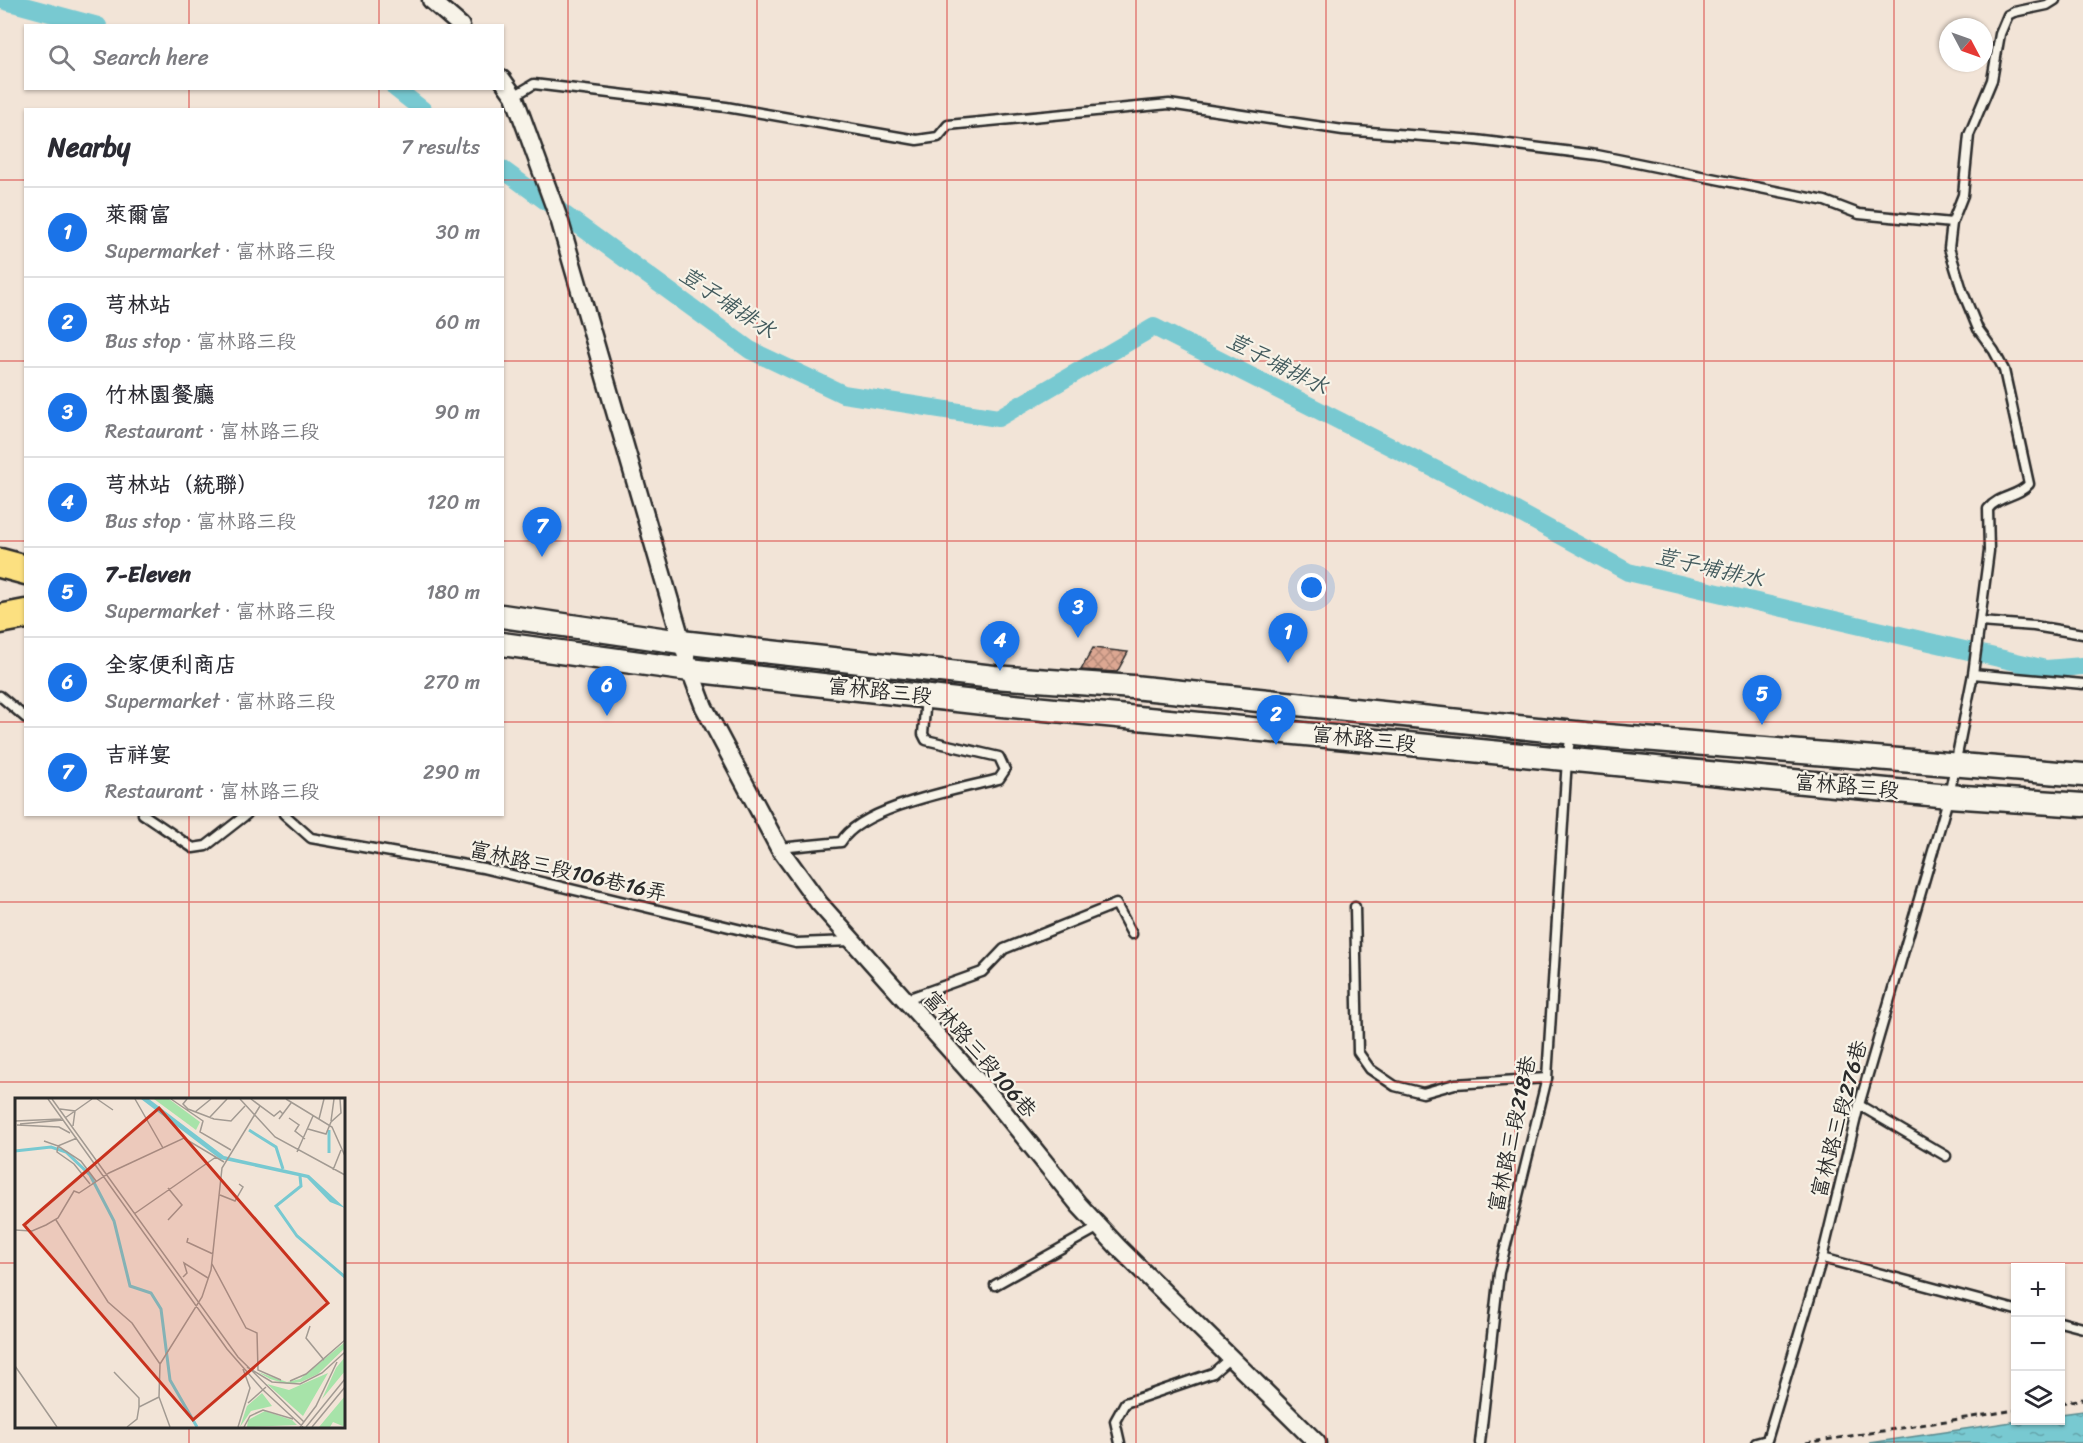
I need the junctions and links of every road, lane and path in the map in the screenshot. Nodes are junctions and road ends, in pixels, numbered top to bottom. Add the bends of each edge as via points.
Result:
1 (431, 0) edge
2 (2055, 0) edge
3 (459, 24) edge
4 (504, 82) edge
5 (514, 96) junction
6 (1952, 223) junction
7 (0, 563) edge
8 (24, 569) edge
9 (0, 576) edge
10 (24, 576) edge
11 (0, 610) edge
12 (24, 612) edge
13 (24, 613) edge
14 (504, 616) edge
15 (0, 620) edge
16 (1980, 622) junction
17 (2083, 634) edge
18 (681, 642) junction
19 (504, 644) edge
20 (690, 670) junction
21 (1973, 674) junction
22 (994, 677) junction
23 (2083, 684) edge
24 (1133, 687) junction
25 (0, 696) edge
26 (926, 696) junction
27 (992, 704) junction
28 (1128, 715) junction
29 (24, 716) edge
30 (1571, 732) junction
31 (1567, 759) junction
32 (1954, 765) junction
33 (2083, 775) edge
34 (1949, 795) junction
35 (2083, 805) edge
36 (146, 816) edge
37 (244, 816) edge
38 (286, 816) edge
39 (779, 848) junction
40 (1355, 907) dead end
41 (1132, 934) dead end
42 (852, 941) junction
43 (904, 1001) junction
44 (1547, 1078) junction
45 (1859, 1105) junction
46 (1946, 1156) dead end
47 (1099, 1227) junction
48 (1822, 1258) junction
49 (995, 1285) dead end
50 (2011, 1309) edge
51 (2065, 1323) edge
52 (2083, 1328) edge
53 (1230, 1358) junction
54 (2083, 1400) edge
55 (2065, 1402) edge
56 (2011, 1411) edge
57 (1120, 1443) edge
58 (1317, 1443) edge
59 (1480, 1443) edge
60 (1756, 1443) edge
61 (1806, 1443) edge

1 - 3 street
2 - 6 lane via 2008,15 2000,34 1992,80 1969,135 1963,195
4 - 5 street, 富林路三段106巷
5 - 6 lane via 534,84 726,107 917,140 938,137 948,125 1169,104 1344,130 1476,140 1597,155 1825,201 1859,213
5 - 18 street, 富林路三段106巷 via 560,222
6 - 16 lane, 富林路三段276巷 via 1949,248 1978,329 2004,370 2029,484 2022,493 1994,501 1988,509 1989,551
7 - 8 highway
9 - 10 main road
11 - 12 main road
13 - 15 highway
14 - 18 main road, 富林路三段
16 - 17 lane
16 - 21 lane, 富林路三段276巷
18 - 20 street, 富林路三段106巷
18 - 22 main road, 富林路三段
19 - 20 main road, 富林路三段
20 - 26 main road, 富林路三段
20 - 39 street, 富林路三段106巷 via 704,707
21 - 23 lane
21 - 32 lane, 富林路三段276巷
22 - 24 main road, 富林路三段
22 - 27 street
24 - 28 street
24 - 30 main road, 富林路三段
25 - 29 lane
26 - 27 main road, 富林路三段
26 - 39 lane via 926,740 999,757 1005,770 1002,776 899,805 847,831 841,842
27 - 28 main road, 富林路三段
28 - 31 main road, 富林路三段
30 - 31 lane, 富林路三段218巷
30 - 32 main road, 富林路三段
31 - 34 main road, 富林路三段
31 - 44 lane, 富林路三段218巷
32 - 33 main road, 富林路三段
32 - 34 lane, 富林路三段276巷
34 - 35 main road, 富林路三段
34 - 45 lane, 富林路三段276巷
36 - 37 lane via 193,848 206,846
38 - 42 lane, 富林路三段106巷16弄 via 311,838 483,868 795,943
39 - 42 street, 富林路三段106巷
40 - 44 lane via 1358,1052 1370,1069 1395,1086 1423,1093 1455,1084
41 - 43 lane via 1116,904 1004,949 982,972
42 - 43 street, 富林路三段106巷
43 - 47 street, 富林路三段106巷 via 991,1096
44 - 59 lane, 富林路三段218巷 via 1499,1273
45 - 46 lane
45 - 48 lane, 富林路三段276巷
47 - 49 lane
47 - 53 street, 富林路三段106巷
48 - 50 lane
48 - 60 lane, 富林路三段276巷 via 1767,1440
51 - 52 lane
53 - 57 lane via 1214,1373 1125,1403 1115,1420
53 - 58 street, 富林路三段106巷
54 - 55 path
56 - 61 path

